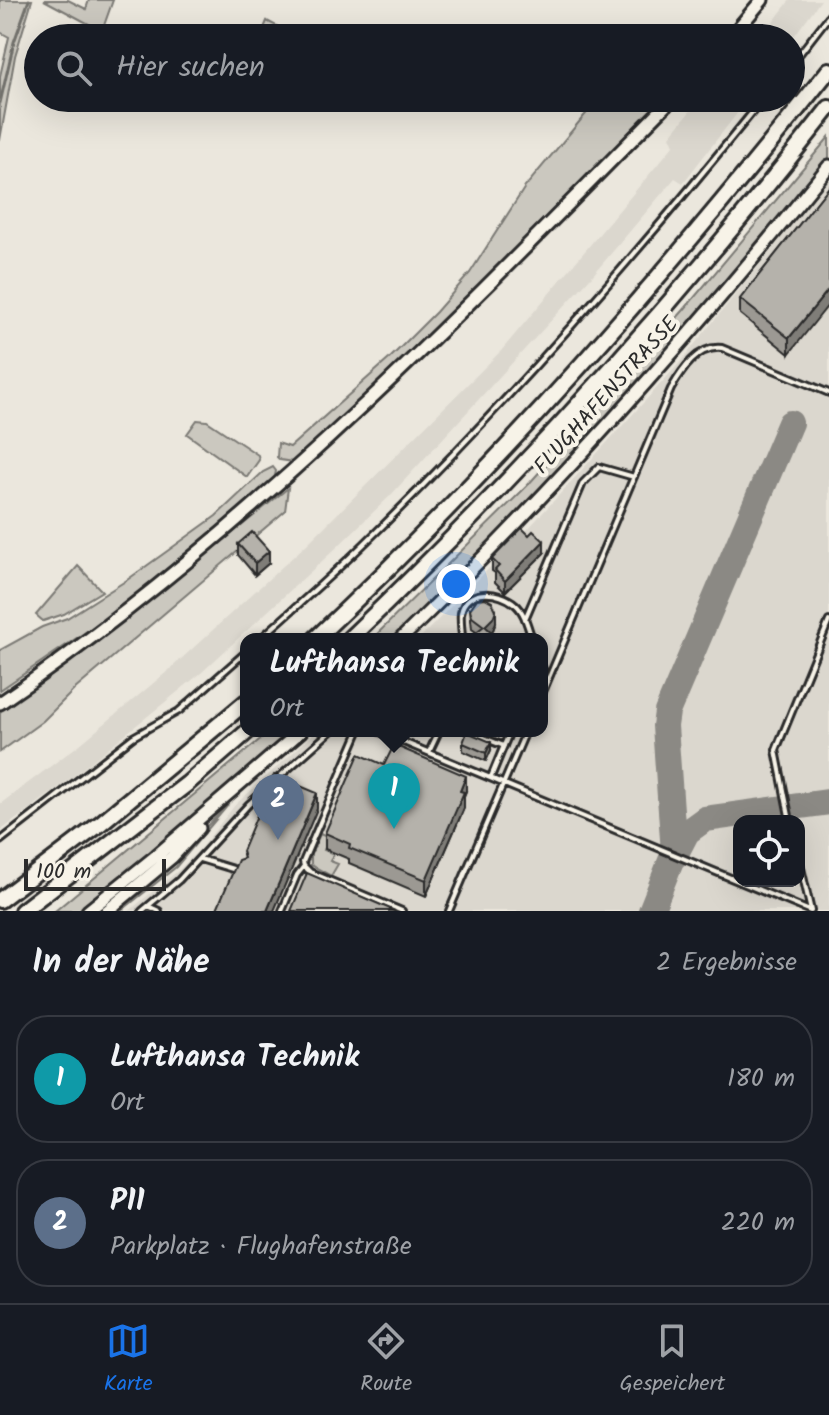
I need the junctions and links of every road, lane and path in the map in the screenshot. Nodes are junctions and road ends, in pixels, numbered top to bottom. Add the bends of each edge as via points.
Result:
1 (762, 0) edge
2 (829, 16) edge
3 (742, 24) edge
4 (805, 47) edge
5 (829, 70) edge
6 (805, 100) edge
7 (829, 108) edge
8 (659, 112) edge
9 (752, 112) edge
10 (795, 112) edge
11 (829, 166) edge
12 (829, 393) edge
13 (634, 477) junction
14 (525, 619) junction
15 (829, 621) edge
16 (267, 633) edge
17 (321, 633) edge
18 (355, 633) edge
19 (407, 633) edge
20 (462, 633) edge
21 (530, 633) edge
22 (240, 657) edge
23 (548, 680) edge
24 (0, 703) edge
25 (240, 707) edge
26 (241, 737) edge
27 (294, 737) edge
28 (324, 737) edge
29 (356, 737) edge
30 (392, 737) edge
31 (436, 737) edge
32 (482, 737) edge
33 (508, 737) edge
34 (523, 737) edge
35 (504, 746) junction
36 (429, 752) junction
37 (491, 777) junction
38 (504, 783) junction
39 (238, 786) junction
40 (789, 815) edge
41 (0, 841) edge
42 (200, 859) junction
43 (304, 866) junction
44 (240, 871) edge
45 (805, 887) edge
46 (0, 903) edge
47 (148, 906) junction
48 (5, 911) edge
49 (22, 911) edge
50 (88, 911) edge
51 (107, 911) edge
52 (142, 911) edge
53 (159, 911) edge
54 (282, 911) edge
55 (402, 911) edge
56 (449, 911) edge
57 (810, 911) edge

1 - 3 main road
2 - 4 lane
5 - 6 highway
7 - 18 highway via 584,399
8 - 24 main road via 295,470 113,622
9 - 16 lane via 493,413 362,546
10 - 17 highway via 571,376 456,500
11 - 19 main road, FLUGHAFENSTRASSE via 588,448
12 - 13 lane via 712,346 694,358 671,389
13 - 14 lane via 599,467 583,483
13 - 23 lane
14 - 20 lane via 515,603 481,593 461,612
14 - 21 lane
15 - 40 lane via 776,750
22 - 41 lane via 179,711 133,737
25 - 46 highway
26 - 49 highway
27 - 39 main road
28 - 42 lane via 249,804
29 - 43 lane
30 - 36 lane
31 - 36 lane
32 - 35 lane
33 - 35 lane
34 - 38 lane
35 - 37 lane
36 - 37 lane
37 - 38 lane
38 - 56 lane
38 - 57 lane
39 - 50 main road
39 - 51 main road via 172,857
42 - 44 lane
42 - 47 lane
43 - 54 lane
43 - 55 lane
45 - 57 lane
46 - 48 main road
47 - 52 lane
47 - 53 lane

